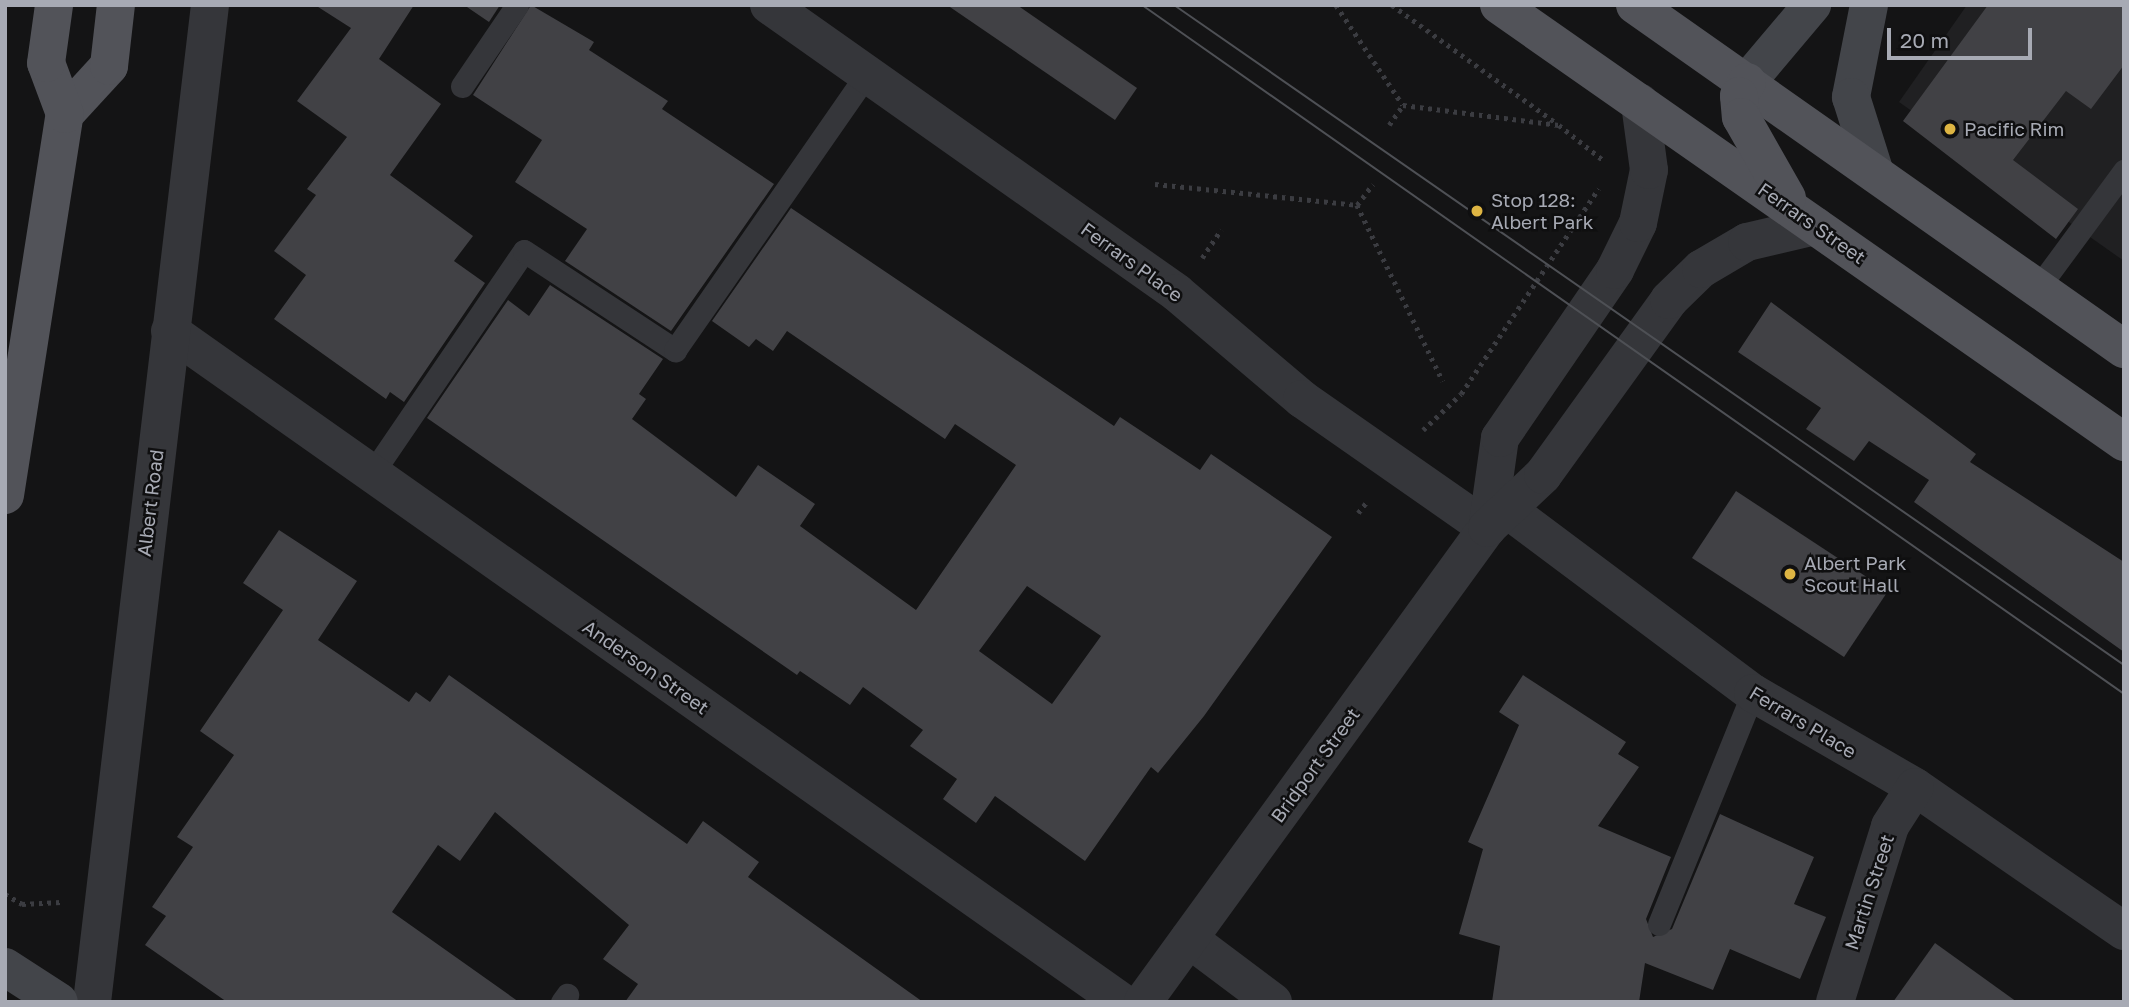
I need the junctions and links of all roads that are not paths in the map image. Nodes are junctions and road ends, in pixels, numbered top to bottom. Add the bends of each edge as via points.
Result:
1 (54, 5) edge
2 (116, 5) edge
3 (210, 5) edge
4 (517, 5) edge
5 (769, 5) edge
6 (1499, 5) edge
7 (1635, 5) edge
8 (1812, 5) edge
9 (1869, 5) edge
10 (867, 74) junction
11 (1747, 82) junction
12 (462, 86) dead end
13 (1640, 103) junction
14 (65, 114) junction
15 (2124, 172) edge
16 (1875, 173) junction
17 (1805, 219) junction
18 (2037, 289) junction
19 (170, 331) junction
20 (2124, 349) edge
21 (2124, 442) edge
22 (371, 475) junction
23 (5, 495) edge
24 (1496, 512) junction
25 (1753, 693) junction
26 (1915, 788) junction
27 (1659, 924) dead end
28 (2124, 931) edge
29 (1189, 939) junction
30 (5, 967) edge
31 (59, 1002) edge
32 (92, 1002) edge
33 (1122, 1002) edge
34 (1143, 1002) edge
35 (1273, 1002) edge
36 (1835, 1002) edge

1 - 14 main road via 46,63
2 - 14 main road via 109,66
3 - 19 street, Albert Road
4 - 12 lane
5 - 10 street, Ferrars Place
6 - 13 main road, Ferrars Street
7 - 11 main road
8 - 11 street
9 - 16 street via 1851,97
10 - 22 lane via 675,350 524,251
10 - 24 street, Ferrars Place via 1177,293 1302,398 1394,464
11 - 16 main road
11 - 17 main road via 1740,96 1741,117
13 - 17 main road, Ferrars Street
13 - 24 street, Bridport Street via 1649,170 1638,223 1615,270 1508,423 1497,452
14 - 23 main road
15 - 18 lane
16 - 18 main road
17 - 21 main road, Ferrars Street
17 - 24 street, Bridport Street via 1747,242 1681,287 1629,348 1543,475
18 - 20 main road
19 - 22 street, Anderson Street
19 - 32 street, Albert Road
22 - 33 street, Anderson Street
24 - 25 street, Ferrars Place
24 - 29 street, Bridport Street
25 - 26 street, Ferrars Place
25 - 27 lane
26 - 28 street, Ferrars Place
26 - 36 street, Martin Street via 1891,826
29 - 34 street, Bridport Street
29 - 35 street
30 - 31 street

